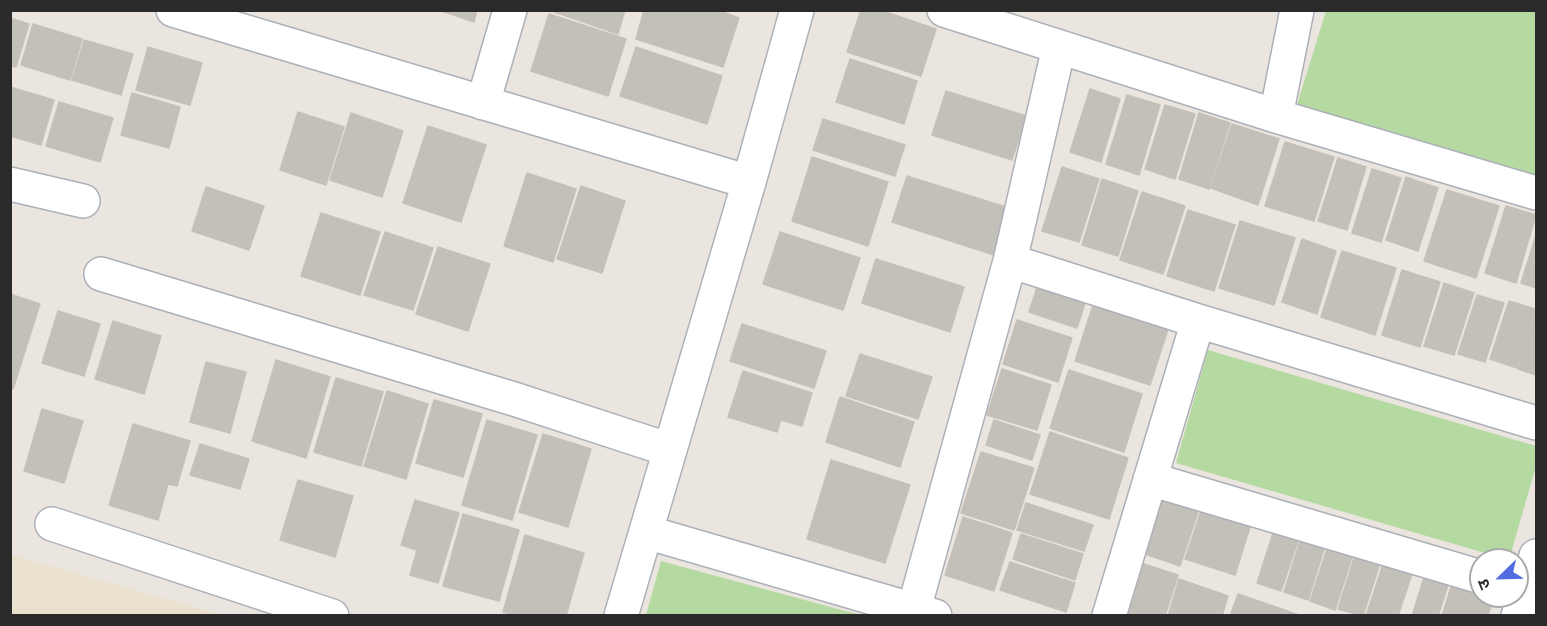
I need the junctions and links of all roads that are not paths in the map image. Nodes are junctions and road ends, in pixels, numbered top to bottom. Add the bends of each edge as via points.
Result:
1 (172, 10) edge
2 (510, 10) edge
3 (796, 10) edge
4 (944, 10) edge
5 (1297, 10) edge
6 (1059, 48) junction
7 (483, 103) junction
8 (1276, 116) junction
9 (749, 183) junction
10 (10, 184) edge
11 (1536, 193) edge
12 (83, 201) dead end
13 (1010, 261) junction
14 (100, 274) dead end
15 (1198, 321) junction
16 (1536, 423) edge
17 (670, 450) junction
18 (1150, 479) junction
19 (51, 524) dead end
20 (646, 532) junction
21 (1536, 556) edge
22 (1469, 573) edge
23 (1529, 576) edge
24 (924, 612) edge
25 (332, 615) edge
26 (621, 615) edge
27 (1109, 615) edge

1 - 7 street
2 - 7 street
3 - 9 street
4 - 6 street
5 - 8 street
6 - 8 street
6 - 13 street
7 - 9 street
8 - 11 street
9 - 17 street
10 - 12 street
13 - 15 street
13 - 24 street
14 - 17 street
15 - 16 street
15 - 18 street
17 - 20 street
18 - 22 street
18 - 27 street
19 - 25 street
20 - 24 street
20 - 26 street
21 - 23 street

